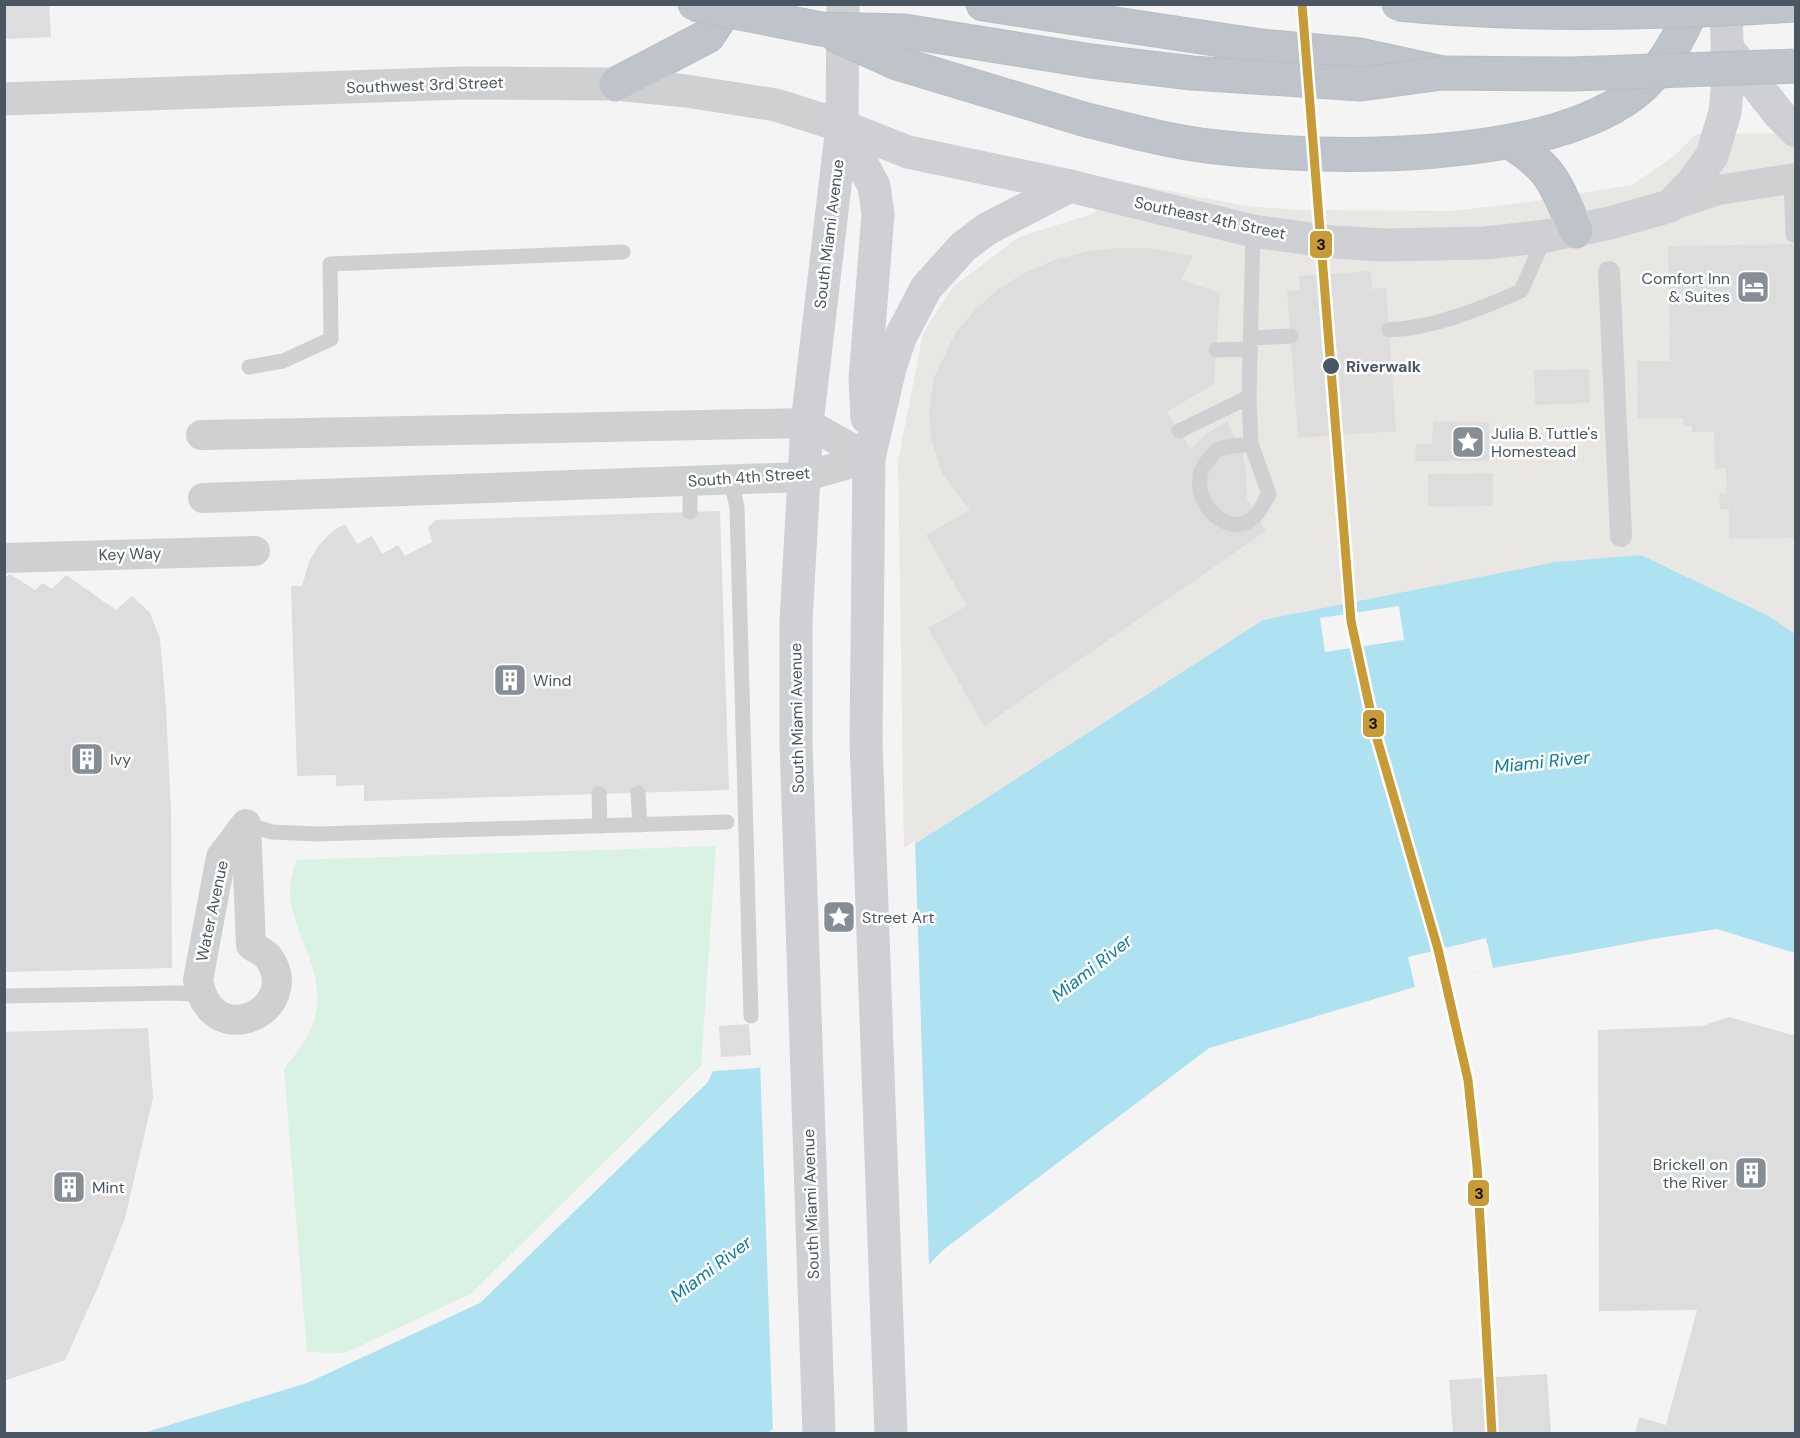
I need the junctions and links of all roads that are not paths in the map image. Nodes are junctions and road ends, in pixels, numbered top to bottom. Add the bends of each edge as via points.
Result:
1 (694, 4) edge
2 (724, 4) edge
3 (843, 4) edge
4 (983, 4) edge
5 (1398, 4) edge
6 (1694, 4) edge
7 (1726, 4) edge
8 (1796, 5) edge
9 (821, 29) junction
10 (1728, 48) junction
11 (1796, 66) edge
12 (1442, 73) junction
13 (616, 84) junction
14 (4, 99) edge
15 (842, 126) junction
16 (1796, 131) edge
17 (1510, 142) junction
18 (1793, 178) edge
19 (1070, 186) junction
20 (1670, 206) junction
21 (1253, 231) junction
22 (1561, 233) junction
23 (1793, 235) dead end
24 (622, 252) dead end
25 (1609, 272) dead end
26 (1389, 330) dead end
27 (1291, 336) dead end
28 (1250, 343) junction
29 (1216, 350) dead end
30 (249, 367) dead end
31 (1249, 397) junction
32 (807, 423) junction
33 (1179, 431) dead end
34 (201, 435) dead end
35 (1251, 444) junction
36 (869, 458) junction
37 (803, 477) junction
38 (731, 480) junction
39 (690, 481) junction
40 (203, 498) dead end
41 (690, 512) dead end
42 (1621, 536) dead end
43 (255, 551) dead end
44 (4, 558) edge
45 (638, 793) dead end
46 (599, 794) dead end
47 (726, 822) dead end
48 (246, 824) junction
49 (640, 825) junction
50 (600, 826) junction
51 (200, 995) junction
52 (4, 996) edge
53 (752, 1016) dead end
54 (819, 1434) edge
55 (891, 1434) edge

1 - 9 highway, bridge
2 - 13 highway via 708,36
3 - 15 main road, South Miami Avenue
4 - 12 highway via 1261,46 1360,55
5 - 8 highway, bridge via 1529,13
6 - 17 highway via 1679,39 1634,94 1558,131
7 - 10 main road
9 - 12 highway, bridge via 904,31 1192,73 1361,84
9 - 17 highway, bridge via 897,63 1083,119 1216,147 1366,154
10 - 16 main road
10 - 20 main road via 1720,134 1712,156
11 - 12 highway, bridge via 1572,74
13 - 14 street, Southwest 3rd Street via 462,83
13 - 15 street, Southwest 3rd Street via 776,105
15 - 19 main road, Southeast 4th Street via 908,152
15 - 32 main road, South Miami Avenue
15 - 36 main road via 874,186 878,214 865,379
17 - 22 highway via 1536,159 1552,177
18 - 20 street, Southeast 4th Street via 1719,190
18 - 23 lane
19 - 21 main road, Southeast 4th Street
19 - 36 main road via 987,229 963,247 926,288 900,338
20 - 22 main road, Southeast 4th Street
21 - 22 main road, Southeast 4th Street via 1384,245 1485,243
21 - 28 lane
22 - 26 lane via 1521,291 1412,329
24 - 30 lane via 330,264 331,339 283,361
25 - 42 street
27 - 28 lane
28 - 29 lane
28 - 31 lane
31 - 33 lane
31 - 35 lane
32 - 34 street
32 - 36 street
32 - 37 main road, South Miami Avenue
35 - 35 lane via 1219,448 1204,464 1198,481 1203,500 1214,516 1228,523 1243,523 1256,516 1269,494
36 - 37 street, South 4th Street
36 - 55 main road via 866,741
37 - 38 street, South 4th Street
37 - 54 main road, South Miami Avenue via 796,622 796,743
38 - 39 street, South 4th Street
38 - 53 lane via 737,507
39 - 40 street, South 4th Street
39 - 41 lane
43 - 44 street, Key Way
45 - 49 lane
46 - 50 lane
47 - 49 lane
48 - 50 lane via 272,832 317,834
48 - 51 street, Water Avenue via 221,857 198,980
48 - 51 street, Water Avenue via 251,945 269,957 278,979 271,1004 253,1018 233,1022 216,1015
49 - 50 lane
51 - 52 lane

